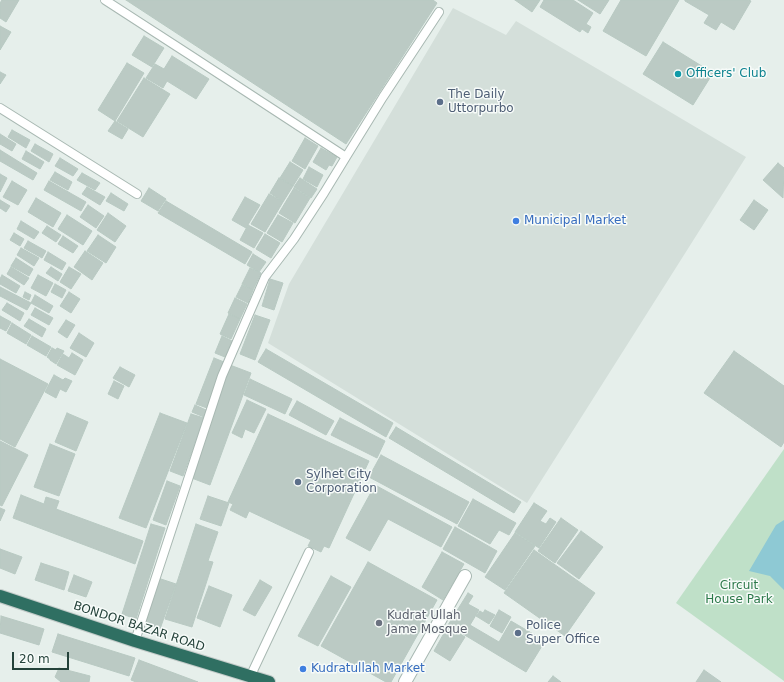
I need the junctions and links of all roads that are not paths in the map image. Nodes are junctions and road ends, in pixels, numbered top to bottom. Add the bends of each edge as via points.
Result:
1 (105, 0) edge
2 (439, 12) dead end
3 (0, 108) edge
4 (346, 157) junction
5 (138, 194) dead end
6 (309, 552) dead end
7 (465, 576) dead end
8 (0, 596) edge
9 (135, 640) junction
10 (250, 677) junction
11 (270, 682) edge
12 (405, 682) edge

1 - 4 lane
2 - 4 lane
3 - 5 lane
4 - 9 lane via 294,239 265,277 220,383
6 - 10 lane
7 - 12 street
8 - 9 highway, BONDOR BAZAR ROAD
9 - 10 highway, BONDOR BAZAR ROAD
10 - 11 highway, BONDOR BAZAR ROAD

